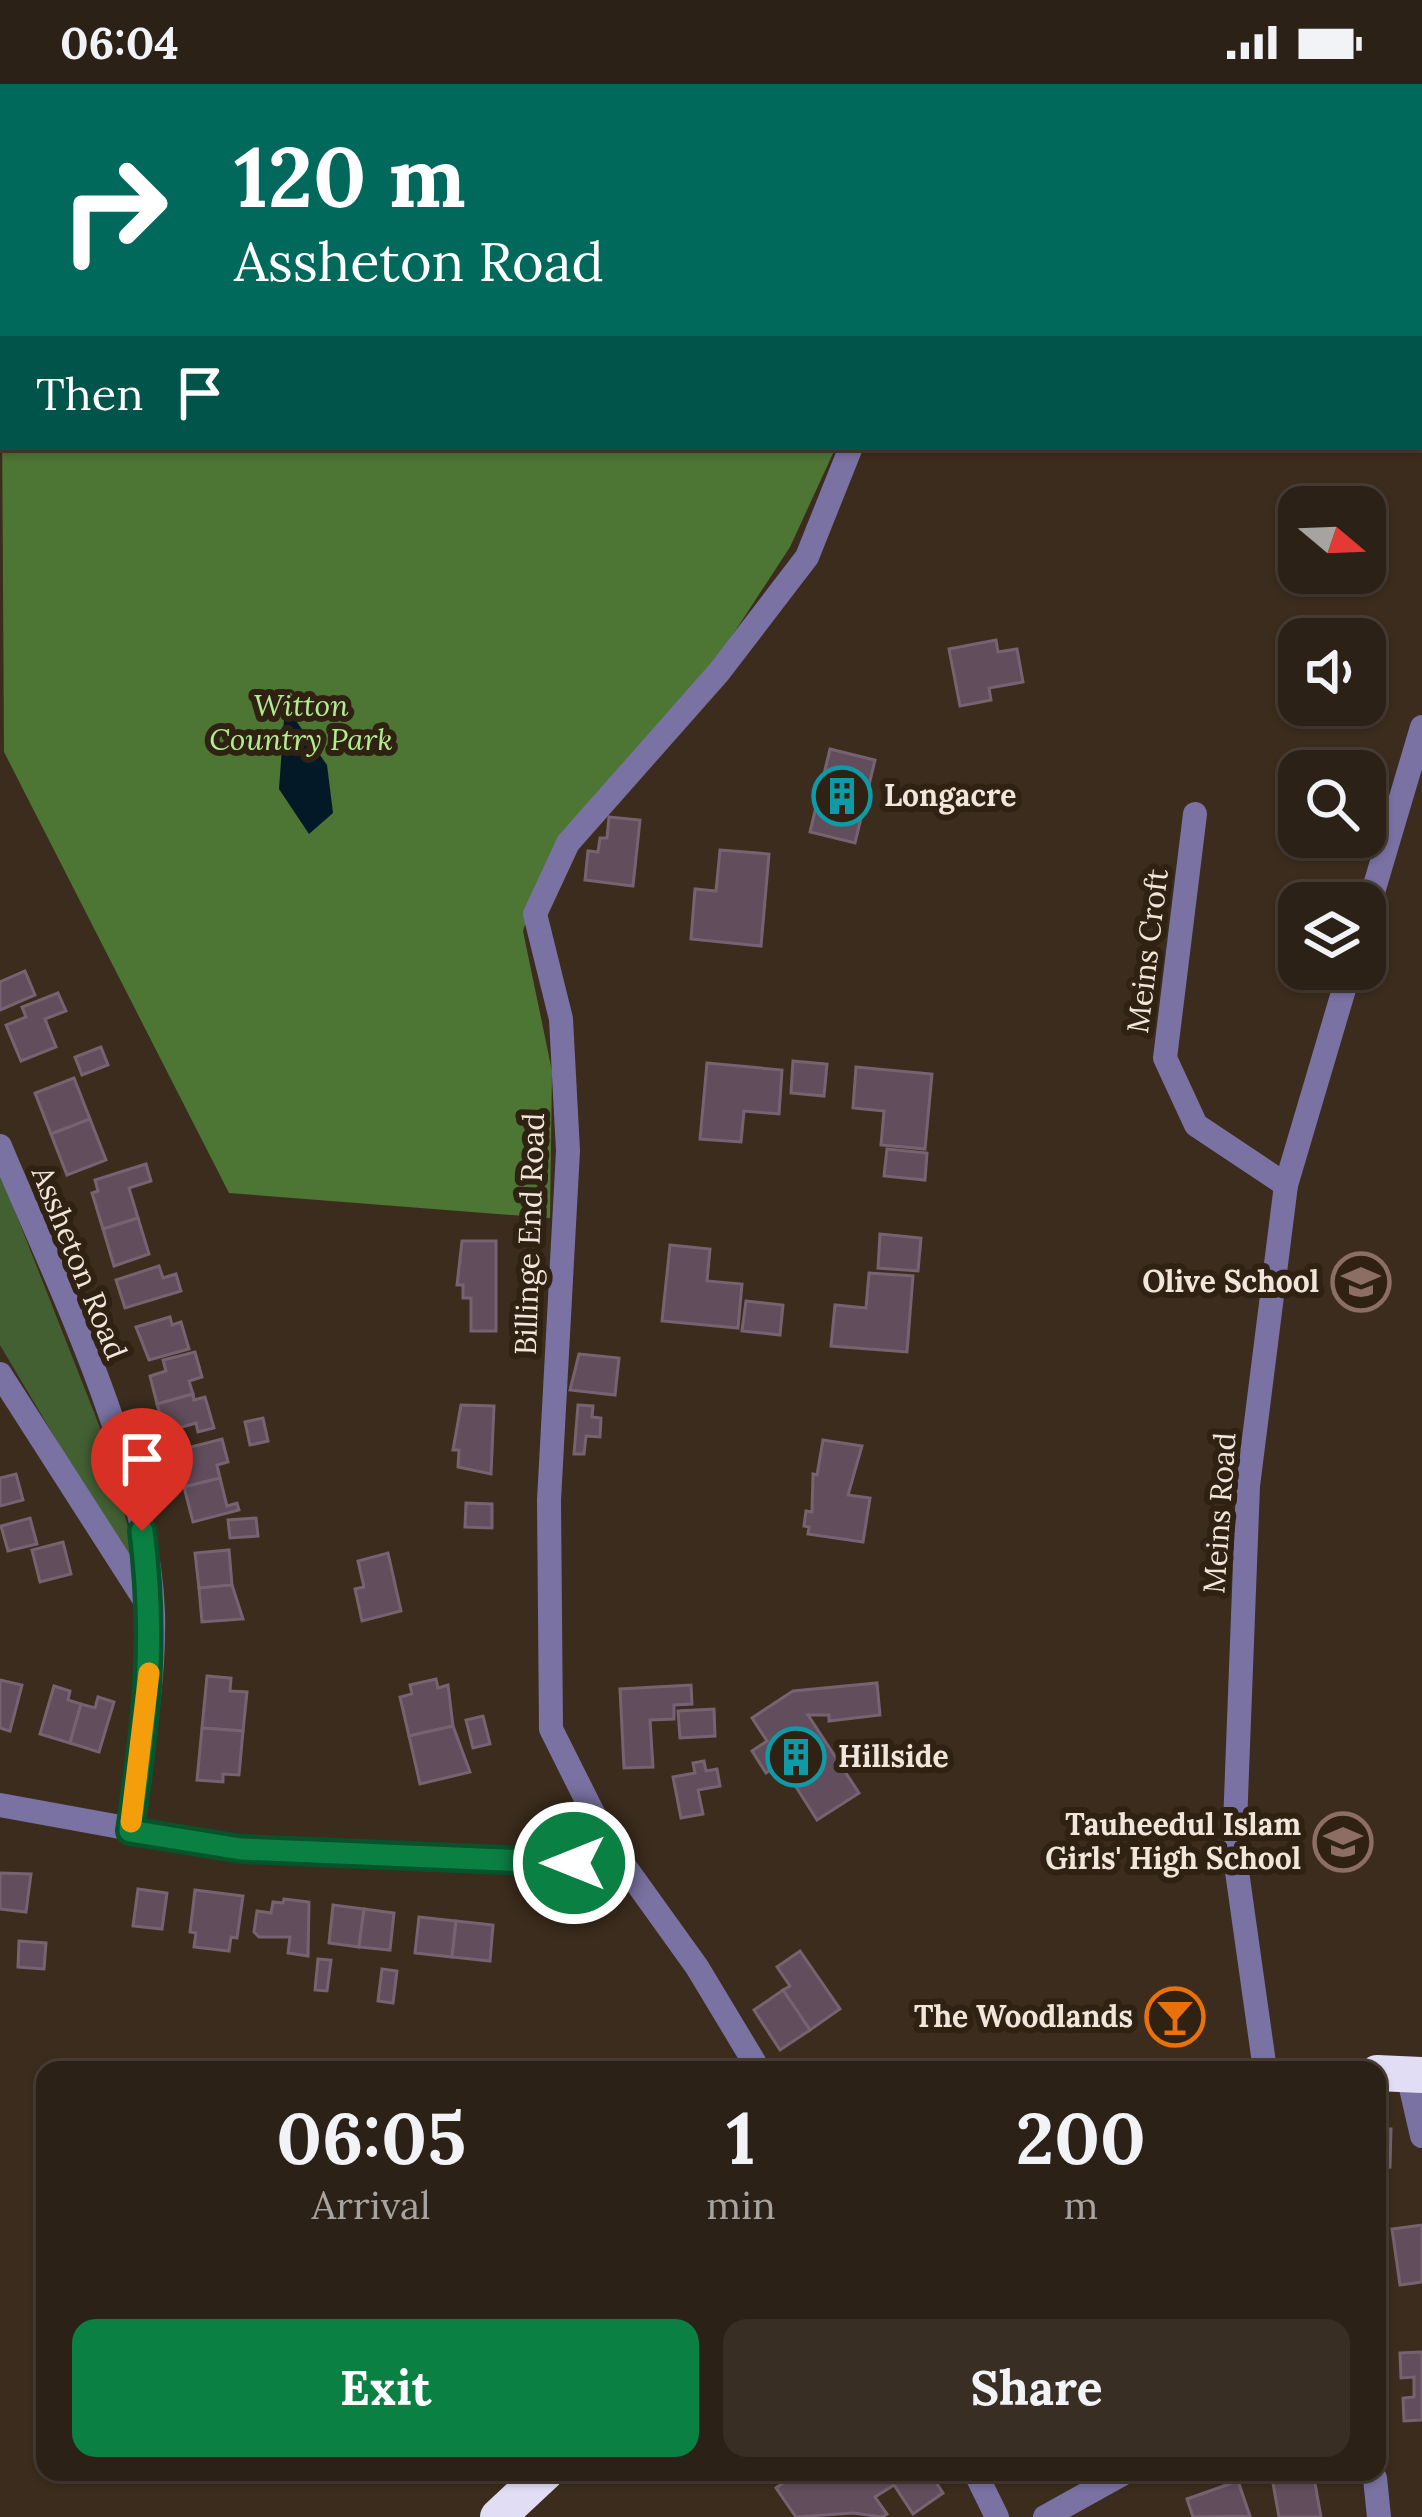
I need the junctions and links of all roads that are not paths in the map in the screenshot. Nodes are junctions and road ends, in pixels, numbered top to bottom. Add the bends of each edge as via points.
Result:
1 (849, 450) edge
2 (1422, 727) edge
3 (1195, 814) dead end
4 (1376, 882) edge
5 (1344, 990) edge
6 (0, 1146) edge
7 (1286, 1185) junction
8 (0, 1374) edge
9 (153, 1612) junction
10 (0, 1804) edge
11 (130, 1831) junction
12 (608, 1843) junction
13 (754, 2061) edge
14 (1264, 2061) edge
15 (1402, 2074) edge
16 (1422, 2136) edge
17 (536, 2481) edge
18 (979, 2481) edge
19 (1110, 2481) edge
20 (1376, 2481) edge
21 (498, 2517) edge
22 (997, 2517) edge
23 (1045, 2517) edge
24 (1379, 2517) edge

1 - 12 street, Billinge End Road via 807,557 719,672 568,843 535,914 561,1019 568,1151 549,1500 551,1730
2 - 4 street
3 - 7 street, Meins Croft via 1165,1058 1196,1125
5 - 7 street, Meins Road
6 - 9 street, Assheton Road via 121,1452
7 - 14 street, Meins Road via 1248,1486 1234,1850
8 - 9 street
9 - 11 street, Assheton Road
10 - 11 street
11 - 12 street via 241,1849 495,1863 574,1863
12 - 13 street, Billinge End Road
15 - 16 street
17 - 21 highway
18 - 22 street
19 - 23 street
20 - 24 street

